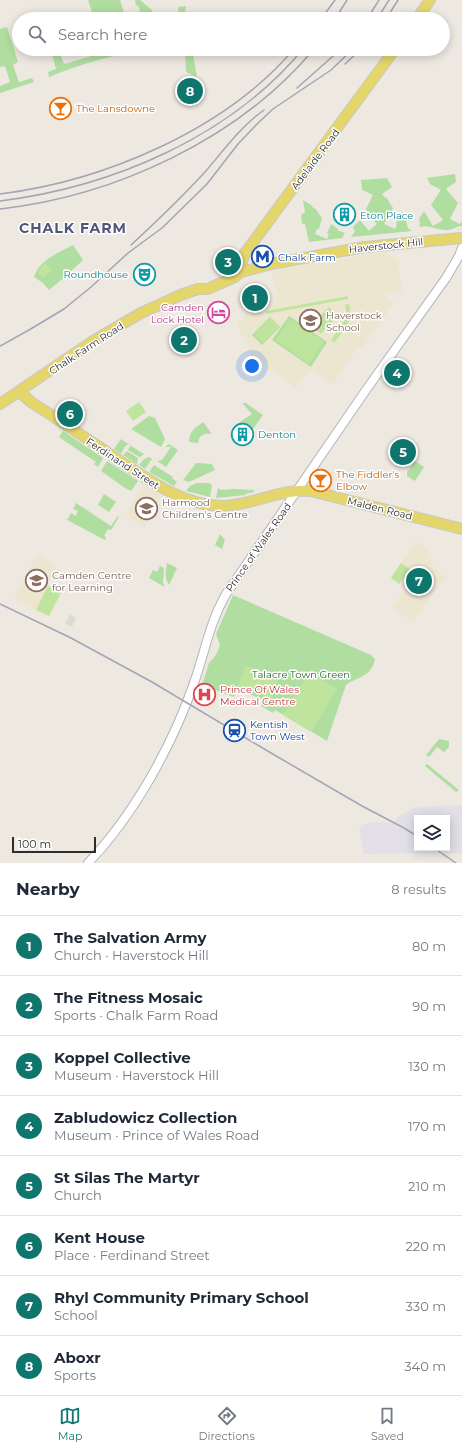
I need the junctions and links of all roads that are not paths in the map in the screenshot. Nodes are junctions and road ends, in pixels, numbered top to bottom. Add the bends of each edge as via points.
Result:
1 (430, 0) edge
2 (422, 12) edge
3 (390, 56) edge
4 (462, 238) edge
5 (462, 248) edge
6 (241, 272) junction
7 (214, 283) joint
8 (19, 391) junction
9 (0, 404) edge
10 (297, 490) junction
11 (462, 529) edge
12 (88, 863) edge

1 - 2 main road
3 - 6 main road, Adelaide Road via 245,253
4 - 6 main road, Haverstock Hill via 365,247
5 - 10 street, Prince of Wales Road via 446,278
6 - 7 main road, Haverstock Hill via 233,272
7 - 8 main road, Chalk Farm Road via 202,285 160,304 93,341
8 - 9 main road, Chalk Farm Road
8 - 10 main road, Ferdinand Street via 27,400 178,496 220,506 248,503
10 - 11 main road, Malden Road via 310,491
10 - 12 street, Prince of Wales Road via 220,603 206,639 190,695 151,777 117,828

